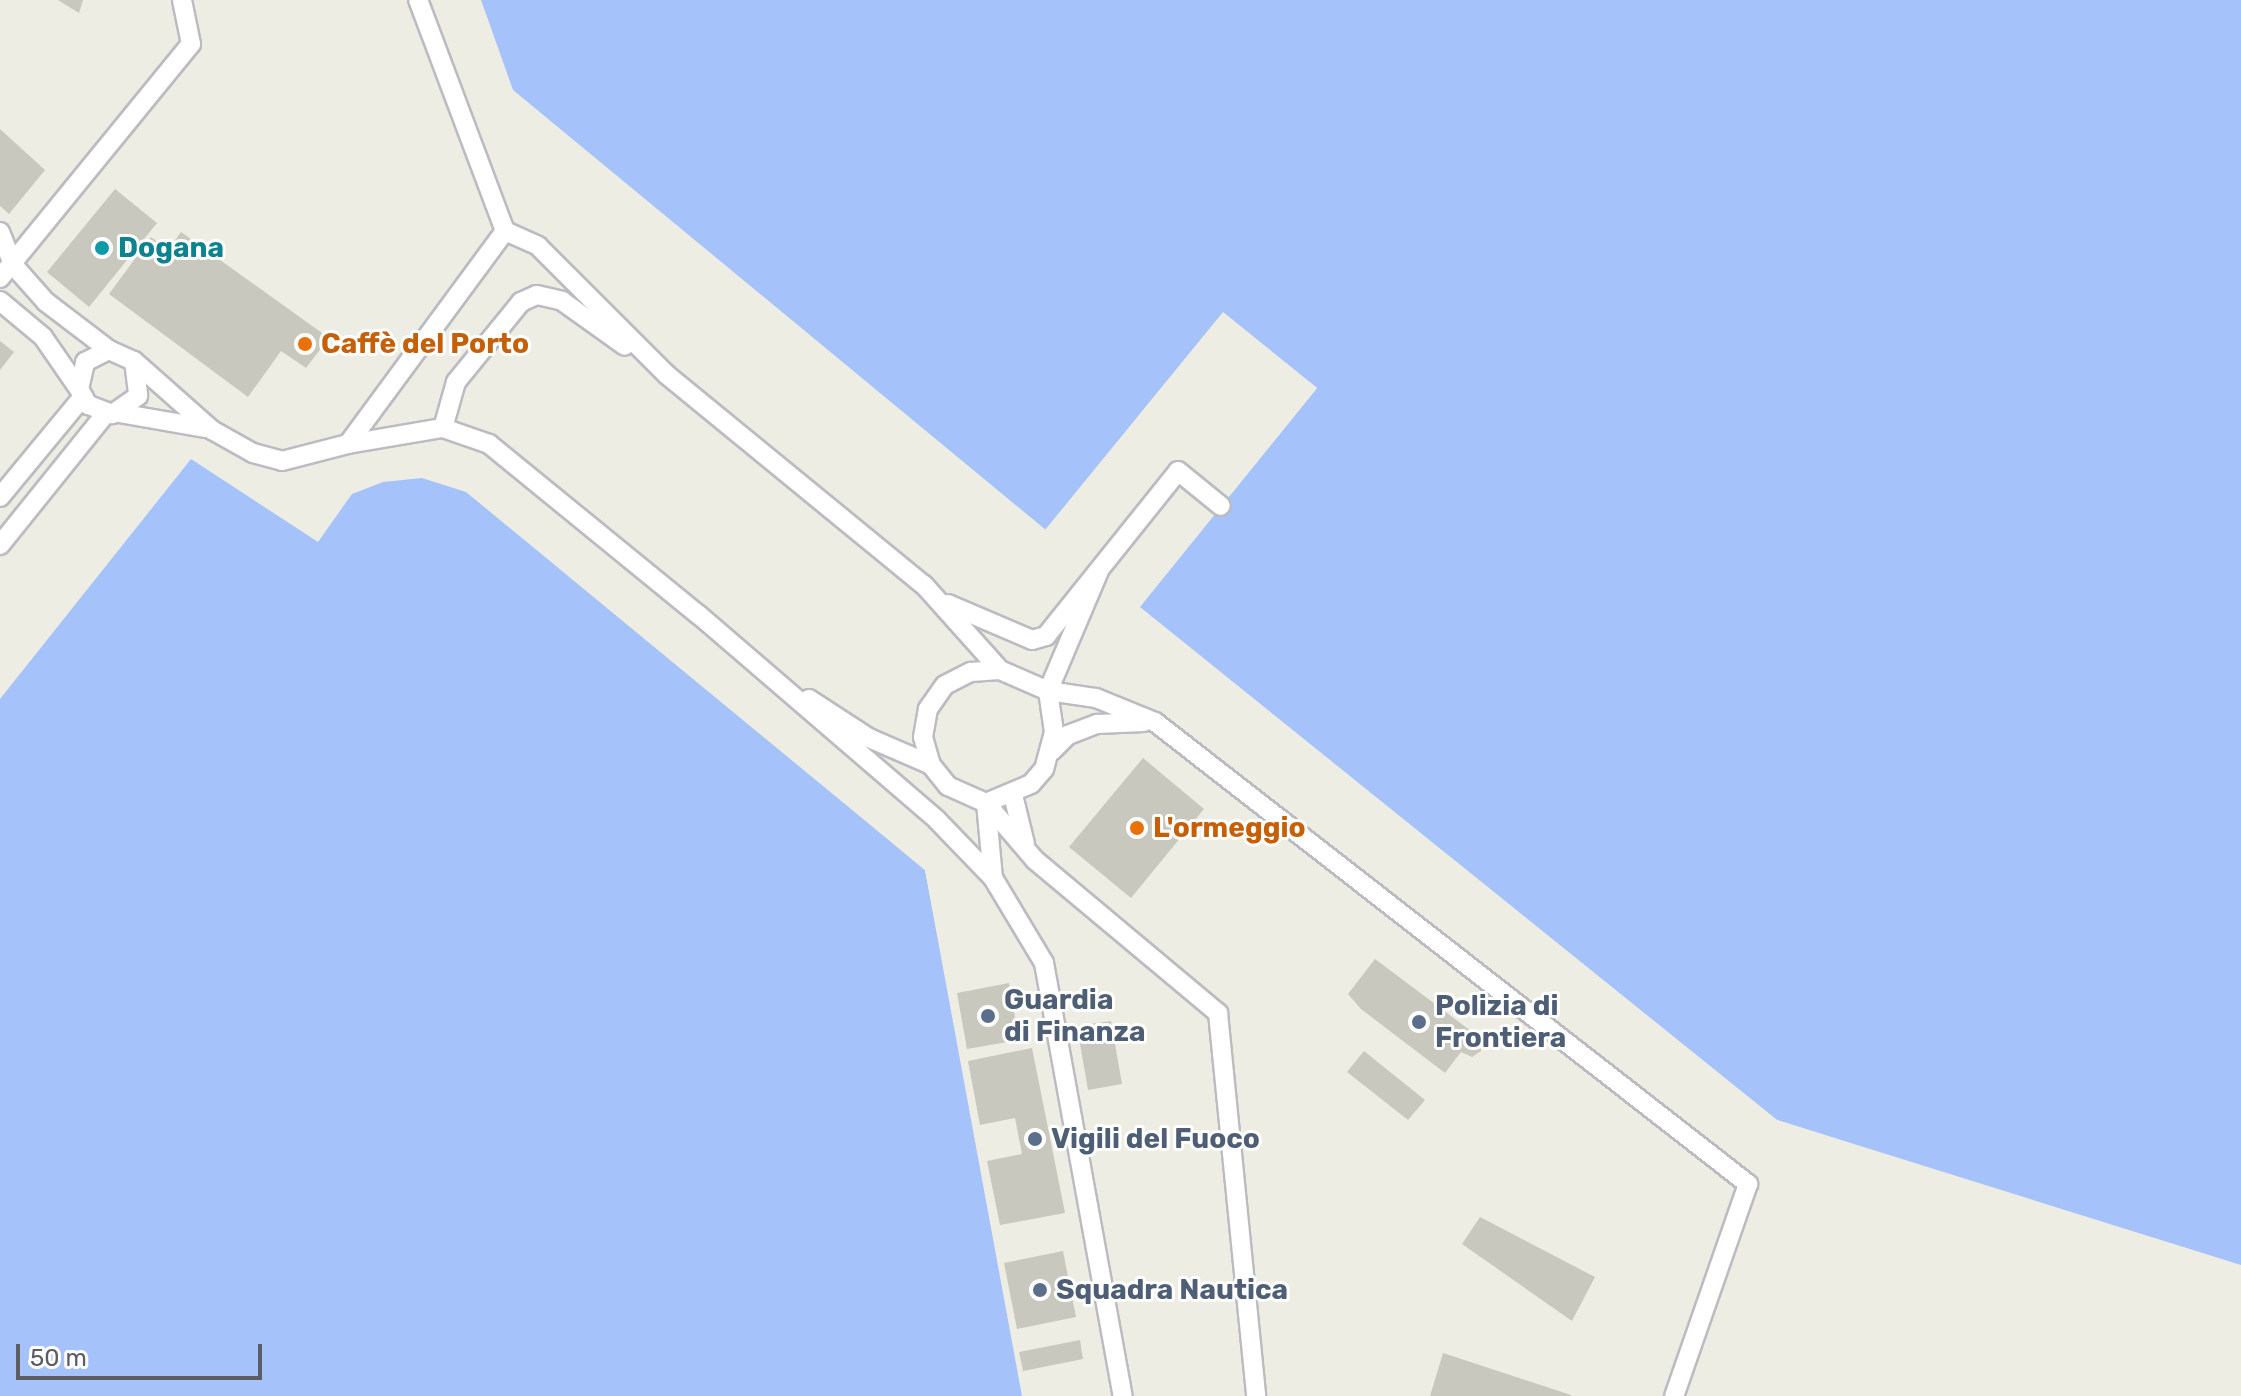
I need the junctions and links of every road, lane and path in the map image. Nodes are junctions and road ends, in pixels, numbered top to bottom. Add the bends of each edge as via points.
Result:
1 (182, 0) edge
2 (418, 0) edge
3 (505, 231) junction
4 (0, 232) edge
5 (7, 272) edge
6 (0, 301) edge
7 (109, 350) junction
8 (134, 361) junction
9 (667, 375) junction
10 (80, 393) junction
11 (113, 413) junction
12 (443, 428) junction
13 (212, 430) junction
14 (348, 444) junction
15 (0, 497) edge
16 (1221, 506) dead end
17 (0, 545) edge
18 (1099, 571) junction
19 (938, 599) junction
20 (756, 665) junction
21 (1000, 670) junction
22 (1048, 691) junction
23 (1155, 722) junction
24 (1052, 751) junction
25 (931, 765) junction
26 (1013, 795) junction
27 (986, 803) junction
28 (1035, 860) junction
29 (993, 878) junction
30 (1123, 1396) edge
31 (1256, 1396) edge
32 (1674, 1396) edge

1 - 5 lane via 191,44
2 - 3 lane
3 - 9 lane via 538,246
3 - 14 lane
4 - 5 lane
5 - 7 lane
6 - 10 lane via 43,337
7 - 8 lane
7 - 10 lane via 85,362
8 - 11 lane via 138,396
8 - 13 lane
9 - 12 lane via 562,301 537,295 498,325 456,382
9 - 19 lane
10 - 11 lane
10 - 15 lane
11 - 13 lane
11 - 17 lane
12 - 14 lane
12 - 20 lane via 489,444
13 - 14 lane via 282,461
16 - 18 lane via 1178,471
18 - 19 lane via 1062,621 1032,640
18 - 22 lane
19 - 21 lane
20 - 25 lane via 869,738
20 - 29 lane via 937,820
21 - 22 lane
21 - 25 lane via 971,672 945,685 928,709 923,737
22 - 23 lane via 1096,698
22 - 24 lane
23 - 24 lane via 1097,724 1068,735
23 - 32 lane via 1748,1184
24 - 26 lane via 1031,784
25 - 27 lane via 948,786
26 - 27 lane
26 - 28 lane via 1020,835
27 - 28 lane
27 - 29 lane
28 - 31 lane via 1218,1013
29 - 30 lane via 1044,963

